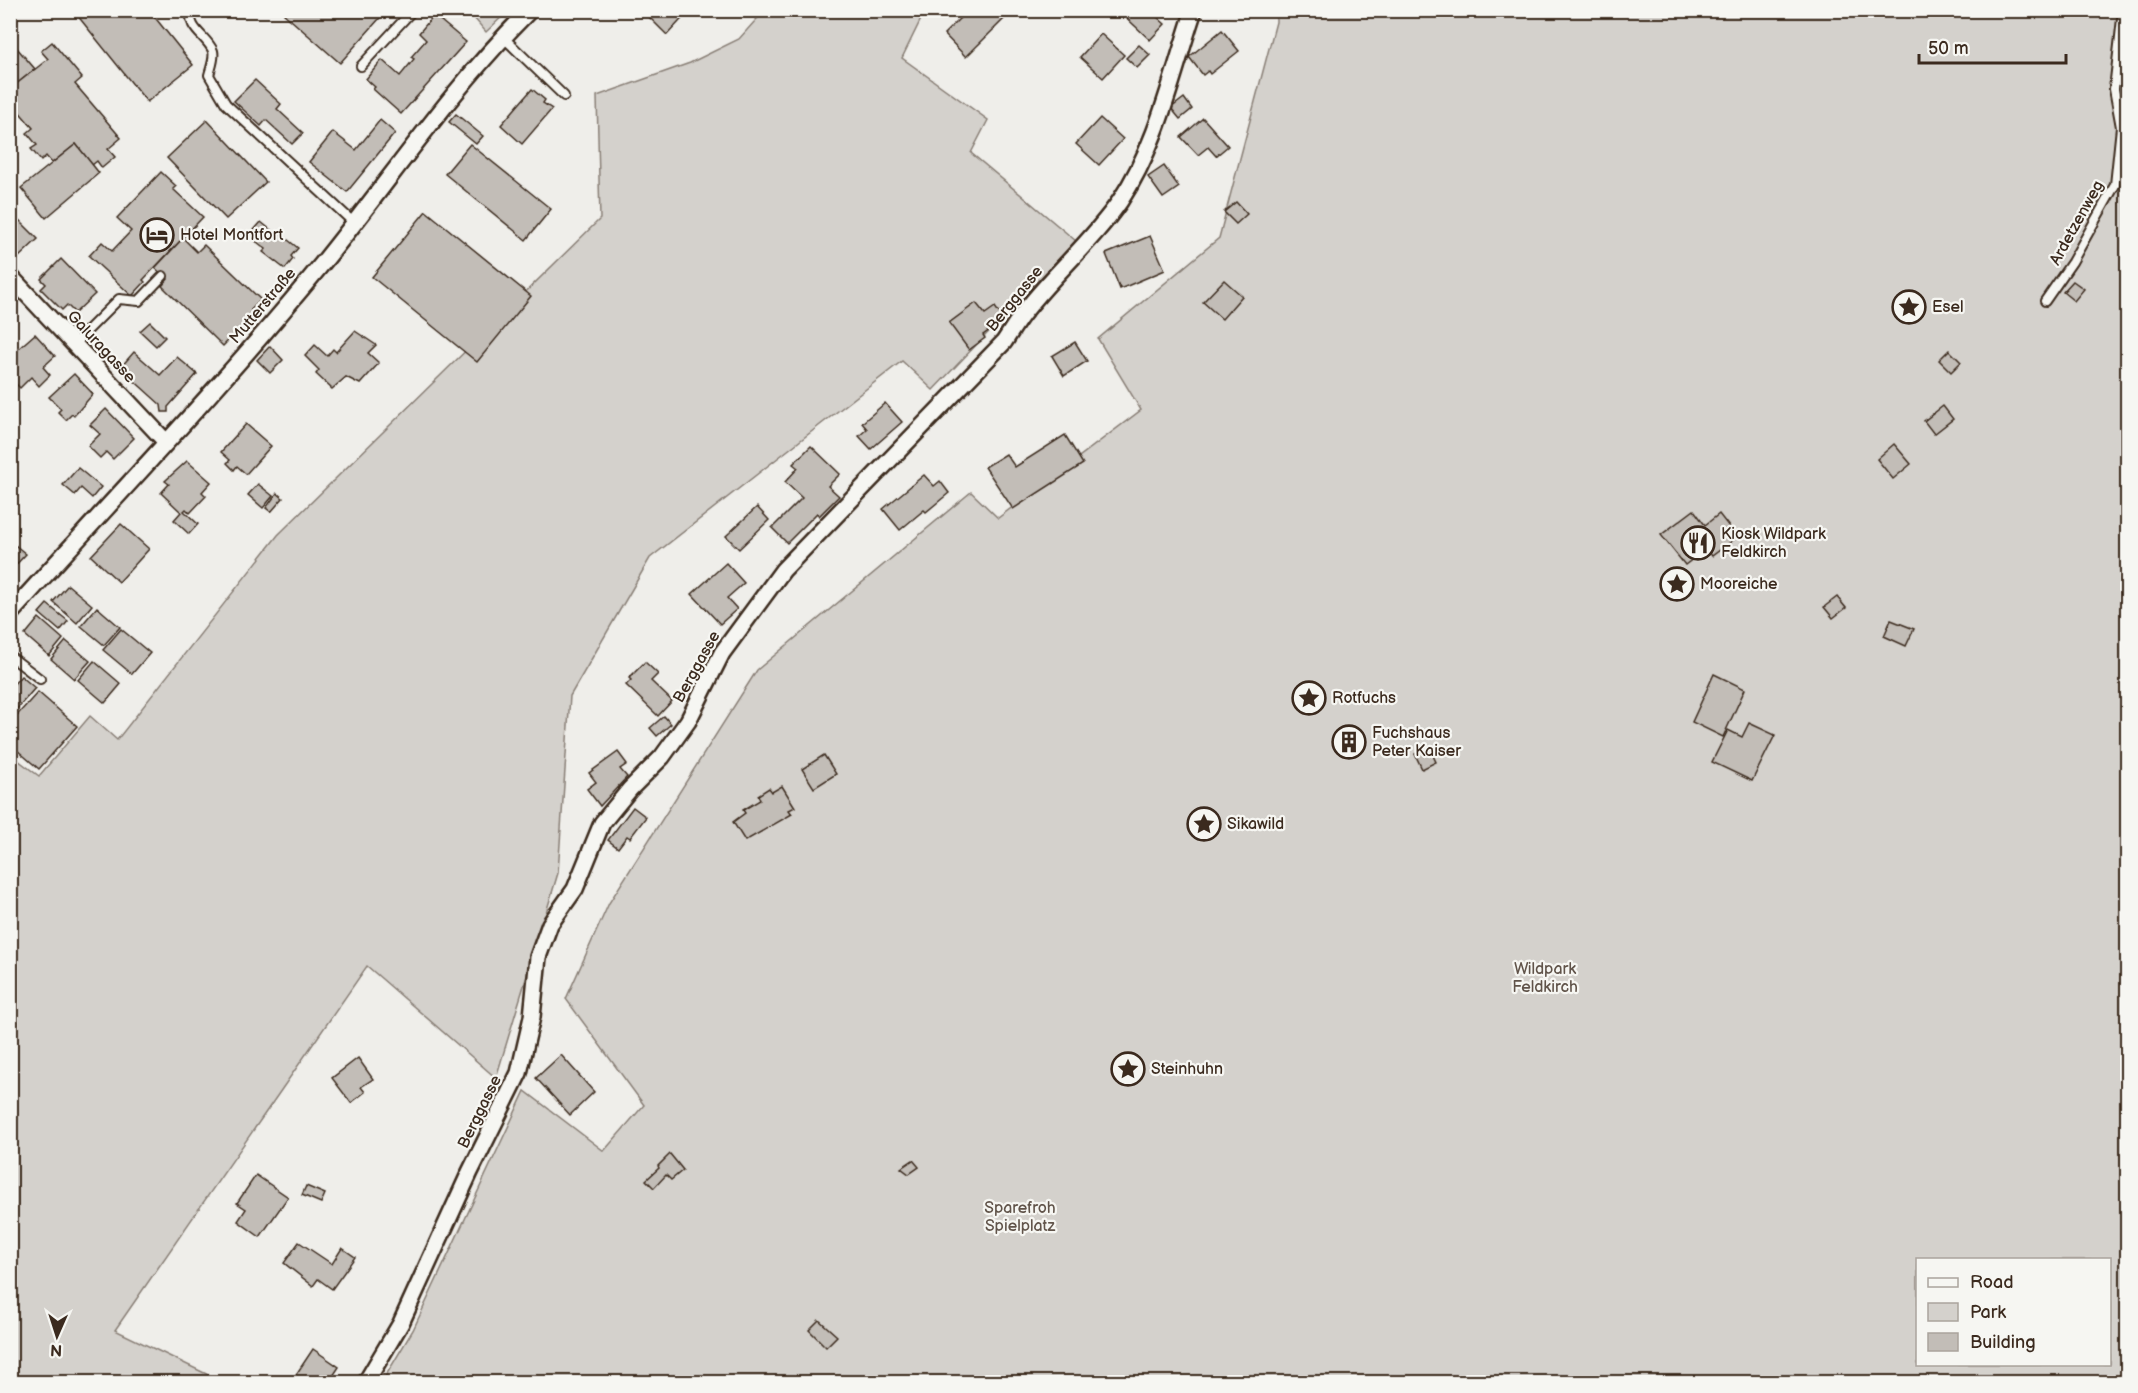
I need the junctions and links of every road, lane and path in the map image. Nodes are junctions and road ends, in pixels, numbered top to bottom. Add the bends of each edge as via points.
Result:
1 (192, 10) edge
2 (413, 10) edge
3 (530, 10) edge
4 (1194, 10) edge
5 (2122, 10) edge
6 (503, 37) junction
7 (361, 66) dead end
8 (564, 96) dead end
9 (354, 223) junction
10 (10, 276) edge
11 (163, 276) dead end
12 (2045, 301) dead end
13 (74, 344) junction
14 (165, 442) junction
15 (10, 614) edge
16 (10, 656) edge
17 (40, 680) dead end
18 (366, 1383) edge

1 - 9 lane via 194,27 214,53 209,75 226,104
2 - 7 lane
3 - 6 street, Mutterstraße
4 - 18 street, Berggasse via 1149,145 1119,202 1022,315 1004,342 783,570 722,653 688,721 662,758 602,823 575,889 550,924 538,957 532,1017 519,1073 400,1323
5 - 12 lane, Ardetzenweg via 2114,88 2121,127 2115,184 2072,262
6 - 8 lane
6 - 9 street, Mutterstraße
9 - 14 street, Mutterstraße via 246,355
10 - 13 street, Galuragasse
11 - 13 lane via 139,301 119,299
13 - 14 street, Galuragasse
14 - 15 street, Mutterstraße
16 - 17 lane

